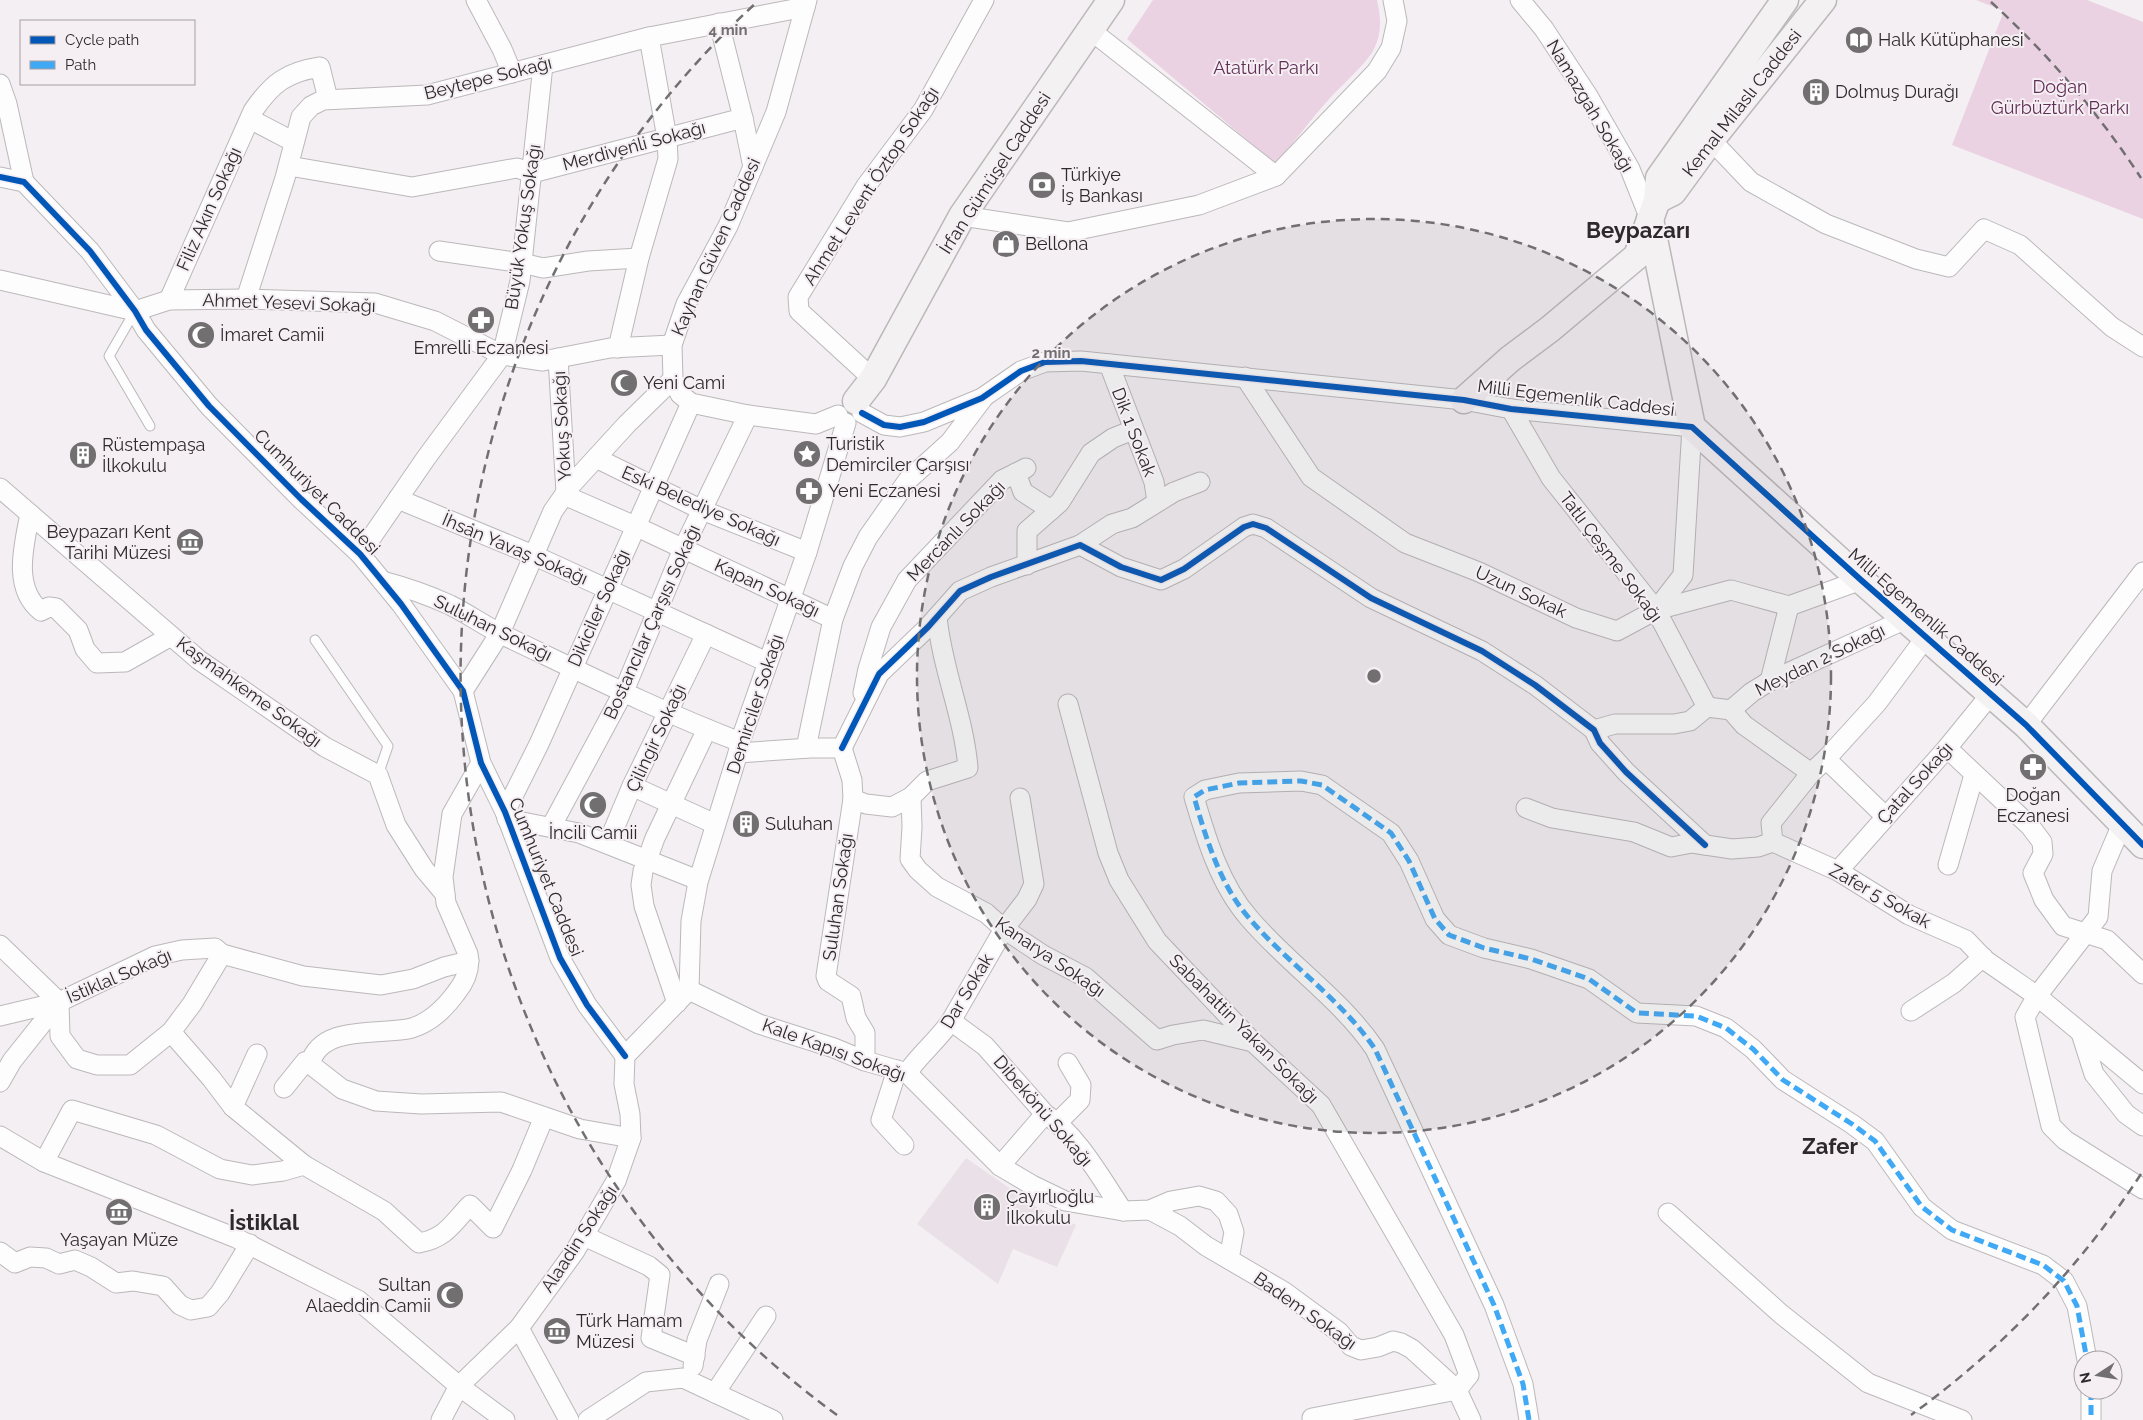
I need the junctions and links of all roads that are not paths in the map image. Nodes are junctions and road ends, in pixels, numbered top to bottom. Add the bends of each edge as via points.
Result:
1 (476, 0) edge
2 (984, 0) edge
3 (1111, 0) edge
4 (1393, 0) edge
5 (1520, 0) edge
6 (1785, 0) edge
7 (1823, 0) edge
8 (806, 4) edge
9 (720, 23) junction
10 (1089, 29) junction
11 (649, 37) junction
12 (543, 65) junction
13 (512, 73) junction
14 (0, 84) edge
15 (328, 99) junction
16 (250, 118) junction
17 (743, 118) junction
18 (667, 138) junction
19 (1711, 140) junction
20 (294, 142) junction
21 (289, 166) junction
22 (753, 167) junction
23 (532, 173) junction
24 (1276, 176) junction
25 (0, 177) edge
26 (24, 182) junction
27 (1654, 209) junction
28 (962, 216) junction
29 (439, 251) dead end
30 (639, 258) junction
31 (522, 263) junction
32 (0, 280) edge
33 (246, 299) junction
34 (169, 300) junction
35 (135, 311) junction
36 (672, 345) junction
37 (618, 348) junction
38 (2143, 348) edge
39 (502, 355) junction
40 (558, 358) junction
41 (1109, 364) junction
42 (1245, 377) junction
43 (672, 379) junction
44 (873, 379) junction
45 (985, 396) junction
46 (1464, 400) junction
47 (691, 403) junction
48 (1511, 409) junction
49 (850, 413) junction
50 (748, 415) junction
51 (150, 426) dead end
52 (1692, 427) junction
53 (1133, 430) junction
54 (596, 458) junction
55 (1200, 482) dead end
56 (0, 488) edge
57 (654, 488) junction
58 (565, 494) junction
59 (398, 499) junction
60 (1157, 502) junction
61 (702, 510) junction
62 (1051, 510) junction
63 (30, 514) junction
64 (635, 526) junction
65 (1080, 545) junction
66 (683, 549) junction
67 (807, 552) junction
68 (360, 554) junction
69 (534, 555) junction
70 (1026, 565) junction
71 (2143, 572) edge
72 (1860, 580) junction
73 (382, 581) junction
74 (607, 589) junction
75 (790, 600) junction
76 (1789, 606) junction
77 (1656, 610) junction
78 (658, 612) junction
79 (937, 618) junction
80 (833, 619) junction
81 (1906, 620) junction
82 (500, 633) junction
83 (706, 634) junction
84 (171, 636) junction
85 (1926, 637) junction
86 (316, 640) dead end
87 (768, 662) junction
88 (572, 668) junction
89 (1770, 681) junction
90 (463, 691) junction
91 (624, 691) junction
92 (1990, 694) junction
93 (1068, 704) dead end
94 (1707, 707) junction
95 (1731, 710) junction
96 (669, 712) junction
97 (858, 717) junction
98 (2026, 725) junction
99 (707, 729) junction
100 (1594, 730) junction
101 (739, 748) junction
102 (806, 748) junction
103 (842, 748) junction
104 (1947, 748) junction
105 (1826, 759) junction
106 (481, 763) junction
107 (1811, 773) junction
108 (378, 775) junction
109 (1974, 776) junction
110 (632, 786) junction
111 (912, 797) junction
112 (1020, 798) dead end
113 (853, 799) junction
114 (671, 804) junction
115 (1526, 808) dead end
116 (506, 816) junction
117 (1885, 816) junction
118 (715, 824) junction
119 (2122, 824) junction
120 (552, 827) junction
121 (1773, 842) junction
122 (608, 843) junction
123 (1705, 845) junction
124 (2143, 845) edge
125 (648, 859) junction
126 (1948, 865) dead end
127 (1838, 871) junction
128 (698, 880) junction
129 (445, 894) junction
130 (1004, 929) junction
131 (2085, 934) junction
132 (0, 945) edge
133 (222, 954) junction
134 (1983, 958) junction
135 (469, 961) junction
136 (2143, 974) edge
137 (683, 996) junction
138 (2037, 996) junction
139 (59, 1002) junction
140 (1911, 1010) dead end
141 (0, 1016) edge
142 (951, 1021) junction
143 (170, 1032) junction
144 (2081, 1033) junction
145 (1253, 1042) junction
146 (257, 1054) dead end
147 (625, 1056) junction
148 (865, 1061) junction
149 (1068, 1063) dead end
150 (310, 1064) junction
151 (902, 1072) junction
152 (0, 1082) edge
153 (2143, 1084) edge
154 (284, 1088) dead end
155 (233, 1106) junction
156 (544, 1117) junction
157 (1052, 1118) junction
158 (2143, 1126) edge
159 (0, 1136) edge
160 (631, 1138) junction
161 (904, 1145) dead end
162 (44, 1162) junction
163 (304, 1165) junction
164 (1000, 1166) junction
165 (2143, 1189) edge
166 (1123, 1210) junction
167 (1150, 1210) junction
168 (1668, 1213) dead end
169 (584, 1236) junction
170 (250, 1244) junction
171 (0, 1252) edge
172 (1229, 1259) junction
173 (719, 1284) dead end
174 (766, 1316) dead end
175 (519, 1328) junction
176 (2085, 1350) edge
177 (695, 1356) junction
178 (692, 1382) junction
179 (459, 1386) junction
180 (1457, 1390) junction
181 (715, 1393) junction
182 (2091, 1400) edge
183 (1312, 1418) dead end
184 (441, 1420) edge
185 (505, 1420) edge
186 (569, 1420) edge
187 (588, 1420) edge
188 (773, 1420) edge
189 (1471, 1420) edge
190 (1530, 1420) edge
191 (1962, 1420) edge
192 (2091, 1420) edge

1 - 13 street
2 - 44 street, Ahmet Levent Öztop Sokağı via 923,110 866,186 798,297 799,311
3 - 10 street, İrfan Gümüşel Caddesi
4 - 24 street via 1397,21 1391,48 1377,71
5 - 27 street, Namazgah Sokağı via 1544,29 1588,96
6 - 27 street, Kemal Milaslı Caddesi via 1659,178
7 - 19 street, Kemal Milaslı Caddesi
8 - 9 street, Beytepe Sokağı
8 - 22 street, Kayhan Güven Caddesi via 776,112
9 - 11 street, Beytepe Sokağı
9 - 17 street
10 - 24 street
10 - 28 street, İrfan Gümüşel Caddesi
11 - 12 street, Beytepe Sokağı
11 - 18 street
12 - 13 street, Beytepe Sokağı
12 - 23 street, Büyük Yokuş Sokağı
13 - 15 street, Beytepe Sokağı via 427,95
14 - 26 street
15 - 16 street, Filiz Akın Sokağı via 320,66 298,70 276,82
15 - 20 street, Beytepe Sokağı via 311,106 301,117
16 - 20 street
16 - 34 street, Filiz Akın Sokağı
17 - 18 street, Merdivenli Sokağı
17 - 22 street
18 - 23 street, Merdivenli Sokağı
18 - 30 street via 668,160
19 - 27 street, Kemal Milaslı Caddesi via 1673,192
19 - 38 street via 1751,182 1826,224 1916,259 1949,266 1984,229 2020,245 2112,327
20 - 21 street, Beytepe Sokağı
21 - 23 street, Merdivenli Sokağı via 412,187 517,168
21 - 33 street, Beytepe Sokağı
22 - 36 street, Kayhan Güven Caddesi via 728,226 686,304
23 - 31 street, Büyük Yokuş Sokağı
24 - 28 street via 1199,204 1068,232
25 - 26 street
26 - 35 street, Cumhuriyet Caddesi via 90,251
27 - 46 street, Kemal Milaslı Caddesi via 1637,256
27 - 52 street
28 - 44 street, İrfan Gümüşel Caddesi
29 - 31 street
30 - 31 street via 543,268
30 - 37 street
31 - 39 street, Büyük Yokuş Sokağı
32 - 35 street
33 - 34 street, Ahmet Yesevi Sokağı
33 - 39 street, Ahmet Yesevi Sokağı via 375,304 435,322
34 - 35 street, Ahmet Yesevi Sokağı
35 - 51 lane via 109,356
35 - 68 street, Cumhuriyet Caddesi via 146,330 209,406
36 - 37 street, Ahmet Yesevi Sokağı
36 - 43 street, Kayhan Güven Caddesi
37 - 40 street, Ahmet Yesevi Sokağı
39 - 40 street, Ahmet Yesevi Sokağı via 543,361
39 - 59 street, Büyük Yokuş Sokağı
40 - 58 street, Yokuş Sokağı
41 - 42 street, Milli Egemenlik Caddesi
41 - 45 street, Milli Egemenlik Caddesi via 1045,362 1021,371
41 - 53 street, Dik 1 Sokak
42 - 46 street, Milli Egemenlik Caddesi
42 - 77 street, Uzun Sokak via 1311,477 1405,543 1479,572 1576,618 1617,631
43 - 47 street via 680,394
43 - 54 street
44 - 49 street, İrfan Gümüşel Caddesi
45 - 49 street, Milli Egemenlik Caddesi via 924,422 900,427
45 - 80 street via 950,442 908,480 868,537
46 - 48 street, Milli Egemenlik Caddesi
47 - 50 street
47 - 57 street, Dikiciler Sokağı
48 - 52 street, Milli Egemenlik Caddesi
48 - 77 street, Tatlı Çeşme Sokağı via 1550,478
49 - 50 street via 816,424
49 - 67 street, Demirciler Sokağı
50 - 61 street, Bostancılar Çarşısı Sokağı
52 - 72 street, Milli Egemenlik Caddesi
52 - 77 street via 1683,575
53 - 60 street, Dik 1 Sokak via 1154,482
53 - 62 street via 1113,438 1091,453 1060,502
54 - 57 street, Eski Belediye Sokağı
54 - 58 street
55 - 60 street
56 - 63 street, Kaşmahkeme Sokağı
57 - 61 street, Eski Belediye Sokağı
57 - 64 street, Dikiciler Sokağı
58 - 64 street, Kapan Sokağı
58 - 69 street via 553,511
59 - 68 street, Büyük Yokuş Sokağı
59 - 69 street, İhsan Yavaş Sokağı
60 - 65 street via 1132,518 1112,524
61 - 66 street, Bostancılar Çarşısı Sokağı
61 - 67 street, Eski Belediye Sokağı
62 - 70 street via 1027,531
62 - 97 street, Mercanlı Sokağı via 1023,492 1021,471 1002,480 907,580 881,627
63 - 84 street, Kaşmahkeme Sokağı
63 - 84 street via 23,549 23,583 28,596 40,611 56,608 78,630 84,649 97,663 125,662
64 - 66 street, Kapan Sokağı
64 - 74 street, Dikiciler Sokağı
65 - 70 street
65 - 100 street via 1121,568 1161,580 1184,569 1244,527 1253,524 1266,528 1371,598 1482,651 1535,685
66 - 75 street, Kapan Sokağı
66 - 78 street, Bostancılar Çarşısı Sokağı
67 - 75 street, Demirciler Sokağı
68 - 73 street, Cumhuriyet Caddesi
69 - 74 street, İhsan Yavaş Sokağı
69 - 82 street
70 - 79 street via 960,591
71 - 98 street
72 - 76 street
72 - 81 street, Milli Egemenlik Caddesi
73 - 82 street, Suluhan Sokağı via 413,589 450,605
73 - 90 street, Cumhuriyet Caddesi
74 - 78 street, İhsan Yavaş Sokağı
74 - 88 street, Dikiciler Sokağı
75 - 80 street, Kapan Sokağı
75 - 87 street, Demirciler Sokağı
76 - 77 street, Uzun Sokak via 1731,590
76 - 89 street
77 - 94 street, Tatlı Çeşme Sokağı
78 - 83 street, İhsan Yavaş Sokağı
78 - 91 street, Bostancılar Çarşısı Sokağı
79 - 97 street via 879,674
79 - 111 street via 939,641 967,745 968,768 927,781
80 - 102 street
81 - 85 street, Milli Egemenlik Caddesi
81 - 89 street, Meydan 2 Sokağı
82 - 88 street, Suluhan Sokağı
82 - 90 street
83 - 87 street, İhsan Yavaş Sokağı
83 - 96 street, Çilingir Sokağı
84 - 108 street, Kaşmahkeme Sokağı via 199,660 325,747
85 - 92 street, Milli Egemenlik Caddesi
85 - 105 street via 1877,703
86 - 108 lane via 388,746
87 - 101 street, Demirciler Sokağı
88 - 91 street, Suluhan Sokağı
88 - 116 street, Dikiciler Sokağı
89 - 95 street, Meydan 2 Sokağı
90 - 106 street, Cumhuriyet Caddesi
91 - 96 street, Suluhan Sokağı
91 - 120 street, Bostancılar Çarşısı Sokağı
92 - 98 street, Milli Egemenlik Caddesi
92 - 104 street, Çatal Sokağı
93 - 145 street, Sabahattin Yakan Sokağı via 1108,853 1119,880 1157,941
94 - 95 street
94 - 100 street via 1690,721 1615,724
95 - 107 street via 1744,725
96 - 99 street, Suluhan Sokağı
96 - 110 street, Çilingir Sokağı
97 - 103 street
98 - 119 street, Milli Egemenlik Caddesi
99 - 101 street, Suluhan Sokağı
99 - 114 street
100 - 123 street via 1600,744 1626,772
101 - 102 street
101 - 118 street, Demirciler Sokağı
102 - 103 street
103 - 113 street, Suluhan Sokağı via 852,780
104 - 109 street
104 - 117 street, Çatal Sokağı
105 - 107 street
105 - 117 street
106 - 116 street, Cumhuriyet Caddesi
106 - 129 street via 452,814 443,877
107 - 121 street via 1771,823
108 - 129 street via 396,825 424,869
109 - 126 street
109 - 131 street via 2042,842 2043,854 2033,873 2044,900 2063,926
110 - 114 street
110 - 122 street, Çilingir Sokağı
111 - 113 street via 892,807
111 - 130 street, Kanarya Sokağı via 910,859 937,887 986,913
112 - 130 street, Dar Sokak via 1034,884
113 - 148 street, Suluhan Sokağı via 826,976 828,982 851,996 856,1018 865,1033
114 - 118 street
114 - 125 street
115 - 123 street via 1552,818 1634,832 1671,847
116 - 120 street
116 - 147 street, Cumhuriyet Caddesi via 560,958 587,1005
117 - 127 street, Çatal Sokağı
118 - 128 street, Demirciler Sokağı
119 - 124 street, Milli Egemenlik Caddesi
119 - 131 street via 2102,872 2098,918
120 - 122 street
121 - 123 street via 1732,849
121 - 127 street, Zafer 5 Sokak
122 - 125 street
125 - 128 street
125 - 137 street via 641,886 644,906
127 - 134 street, Zafer 5 Sokak via 1909,915 1966,940
128 - 137 street, Demirciler Sokağı
129 - 135 street
130 - 142 street, Dar Sokak
130 - 145 street, Kanarya Sokağı via 1085,977 1157,1040 1203,1030
131 - 136 street via 2107,940
131 - 138 street
132 - 139 street
133 - 135 street, İstiklal Sokağı via 303,976 381,985 413,979
133 - 139 street, İstiklal Sokağı via 215,948 156,956
133 - 143 street via 192,1004
134 - 138 street, Zafer 5 Sokak
134 - 140 street via 1954,983
135 - 150 street via 467,976 444,1010 412,1028 349,1033 328,1042 312,1056
137 - 147 street
137 - 148 street, Kale Kapısı Sokağı
138 - 144 street, Zafer 5 Sokak
138 - 165 street via 2025,1017 2051,1126 2064,1140
139 - 141 street, İstiklal Sokağı
139 - 143 street via 60,1036 77,1059 96,1065 130,1065
139 - 152 street via 12,1061
142 - 151 street, Dar Sokak via 942,1034
142 - 157 street, Dibekönü Sokağı via 986,1046
143 - 155 street
144 - 153 street, Zafer 5 Sokak
144 - 158 street via 2094,1074 2126,1114
145 - 180 street, Sabahattin Yakan Sokağı via 1321,1105 1454,1335 1469,1375
146 - 155 street
147 - 160 street, Alaadin Sokağı via 624,1084
148 - 151 street, Kale Kapısı Sokağı
149 - 157 street via 1081,1085 1080,1100
150 - 154 street via 305,1062
150 - 156 street via 342,1089 376,1101 421,1104 501,1102
151 - 161 street, Dar Sokak via 881,1120
151 - 164 street, Kale Kapısı Sokağı
155 - 163 street
156 - 160 street via 580,1129
156 - 163 street via 493,1228 470,1205 443,1235 432,1241 418,1243 384,1211
157 - 164 street
157 - 166 street, Dibekönü Sokağı via 1085,1156
159 - 162 street
160 - 169 street, Alaadin Sokağı via 616,1181
162 - 163 street via 72,1110 156,1135 220,1169 252,1175
162 - 170 street
164 - 166 street, Kale Kapısı Sokağı via 1065,1201
166 - 167 street, Kale Kapısı Sokağı
167 - 172 street, Badem Sokağı
167 - 172 street via 1172,1201 1199,1196 1216,1201 1228,1214 1234,1232
168 - 191 street via 1781,1314 1868,1383
169 - 175 street, Alaadin Sokağı
169 - 177 street via 649,1266 660,1276 651,1338
170 - 171 street via 208,1307 192,1310 180,1306 163,1286 133,1281 116,1283 75,1260 59,1264 46,1258 30,1257 15,1263
170 - 179 street via 358,1300
172 - 180 street, Badem Sokağı via 1283,1291 1339,1332 1351,1346 1361,1350 1378,1348 1393,1341 1402,1343
173 - 177 street via 697,1340
174 - 181 street
175 - 179 street, Alaadin Sokağı
175 - 186 street
176 - 190 street via 2077,1306 2064,1281 2043,1265 1952,1230 1922,1207 1875,1141 1783,1080 1754,1049 1726,1028 1696,1016 1637,1013 1589,979 1449,935 1435,919 1409,861 1391,833 1322,785 1301,781 1239,783 1205,790 1194,797 1205,835 1232,895 1265,936 1364,1032 1375,1049 1494,1305 1523,1384
177 - 178 street
178 - 181 street
178 - 187 street via 683,1378 646,1382
179 - 184 street, Alaadin Sokağı
179 - 185 street
180 - 183 street
180 - 189 street
181 - 188 street
182 - 192 street

